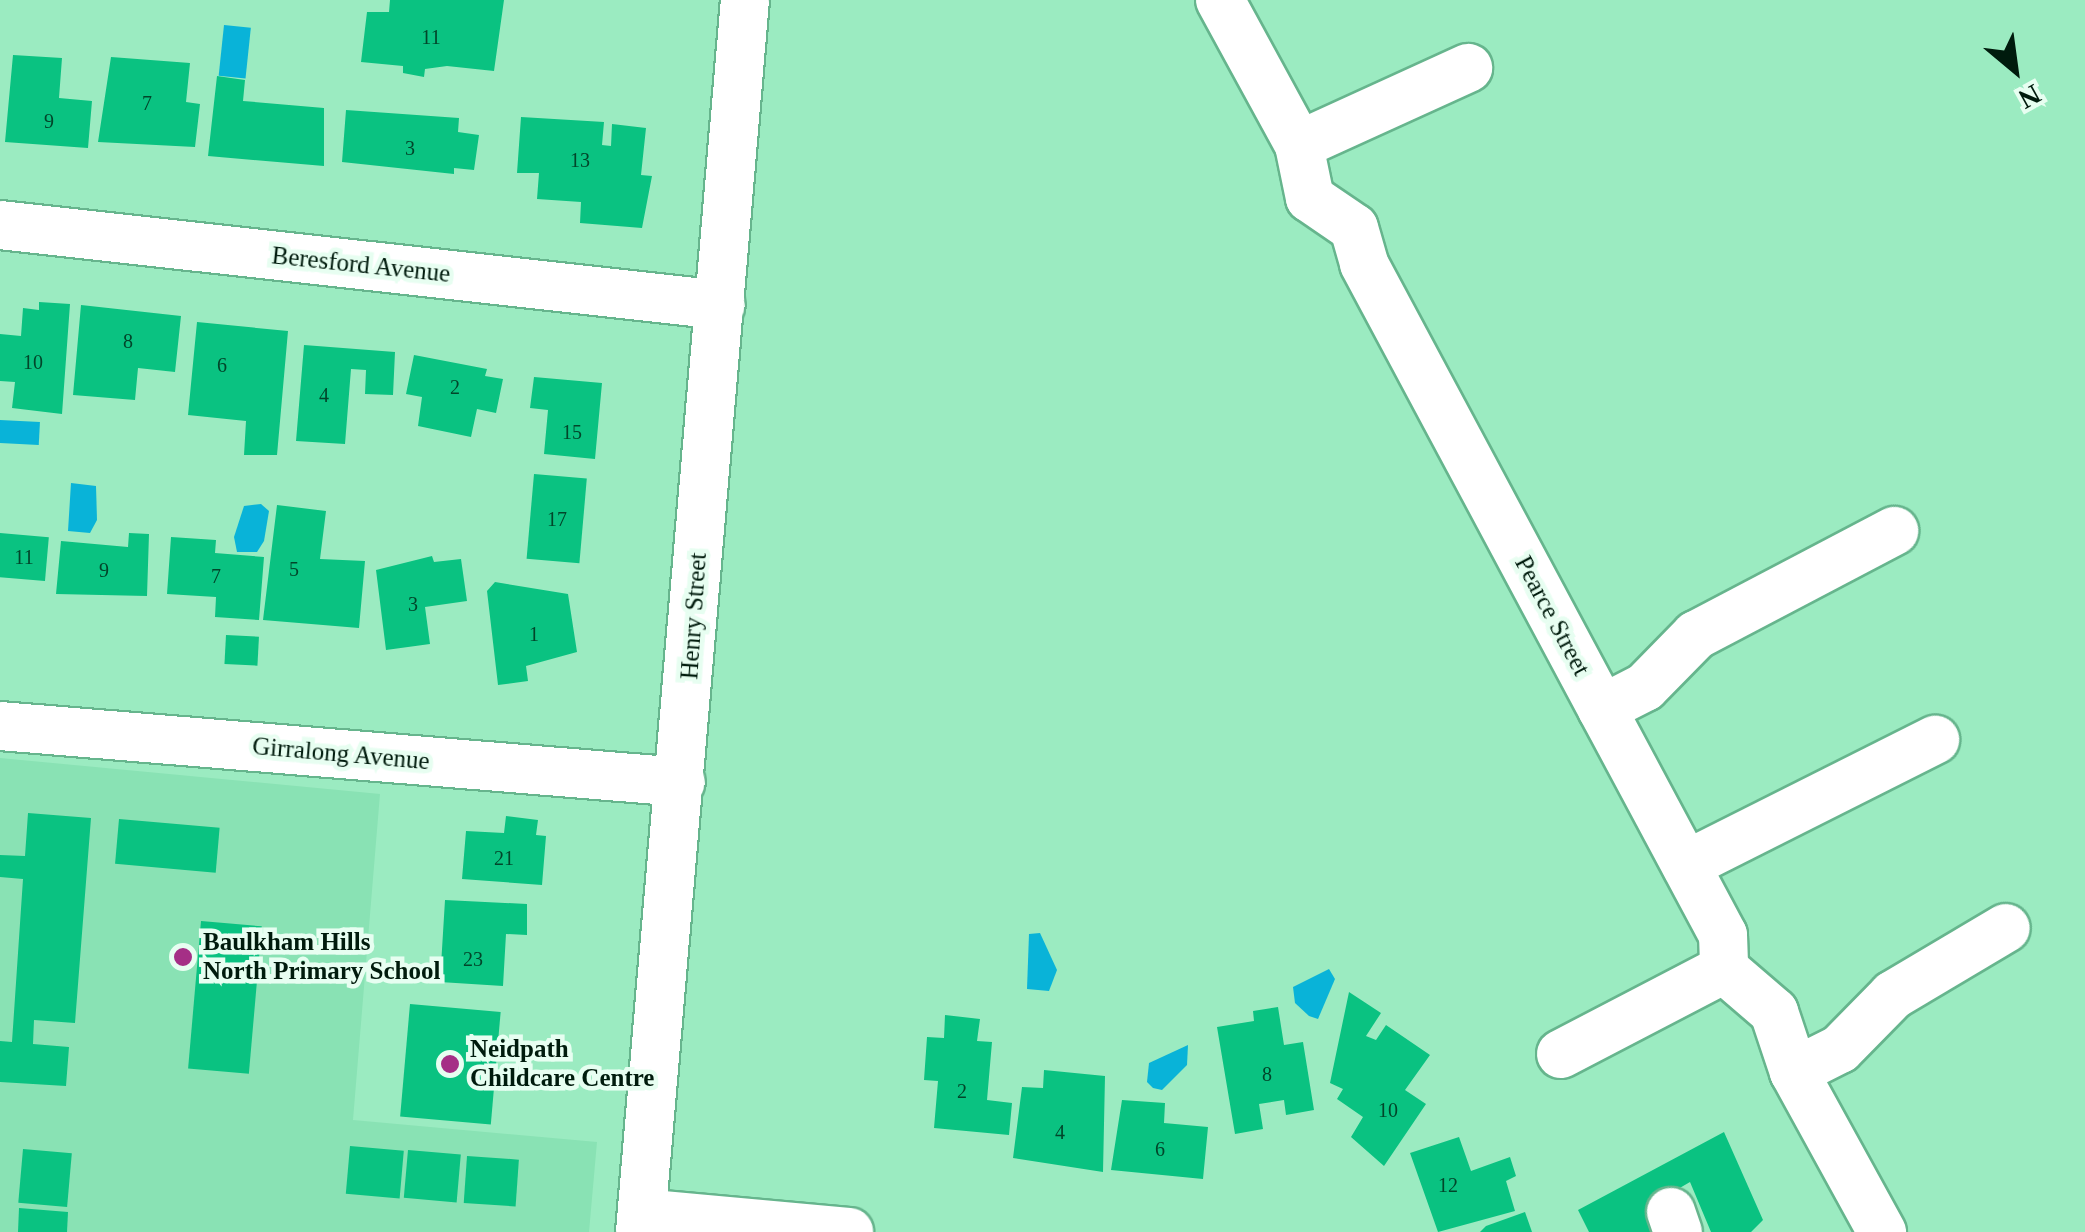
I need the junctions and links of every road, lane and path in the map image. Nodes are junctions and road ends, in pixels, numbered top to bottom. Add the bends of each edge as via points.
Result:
1 (745, 0) edge
2 (1220, 0) edge
3 (1468, 68) dead end
4 (1300, 145) junction
5 (0, 225) edge
6 (721, 306) junction
7 (1894, 530) dead end
8 (1602, 709) junction
9 (0, 726) edge
10 (1935, 740) dead end
11 (681, 782) junction
12 (1686, 865) junction
13 (2006, 928) dead end
14 (1724, 970) junction
15 (1561, 1054) dead end
16 (1794, 1072) junction
17 (641, 1222) edge
18 (848, 1232) edge
19 (1882, 1232) edge

1 - 6 street, Henry Street
2 - 4 street, Pearce Street
3 - 4 street
4 - 8 street, Pearce Street via 1310,198 1354,228 1364,264
5 - 6 street, Beresford Avenue
6 - 11 street, Henry Street
7 - 8 street via 1696,634 1645,687
8 - 12 street, Pearce Street
9 - 11 street, Girralong Avenue
10 - 12 street
11 - 17 street, Henry Street
12 - 14 street, Pearce Street via 1724,935
13 - 16 street via 1893,994 1840,1049
14 - 15 street
14 - 16 street via 1774,1012
16 - 19 street
17 - 18 street

